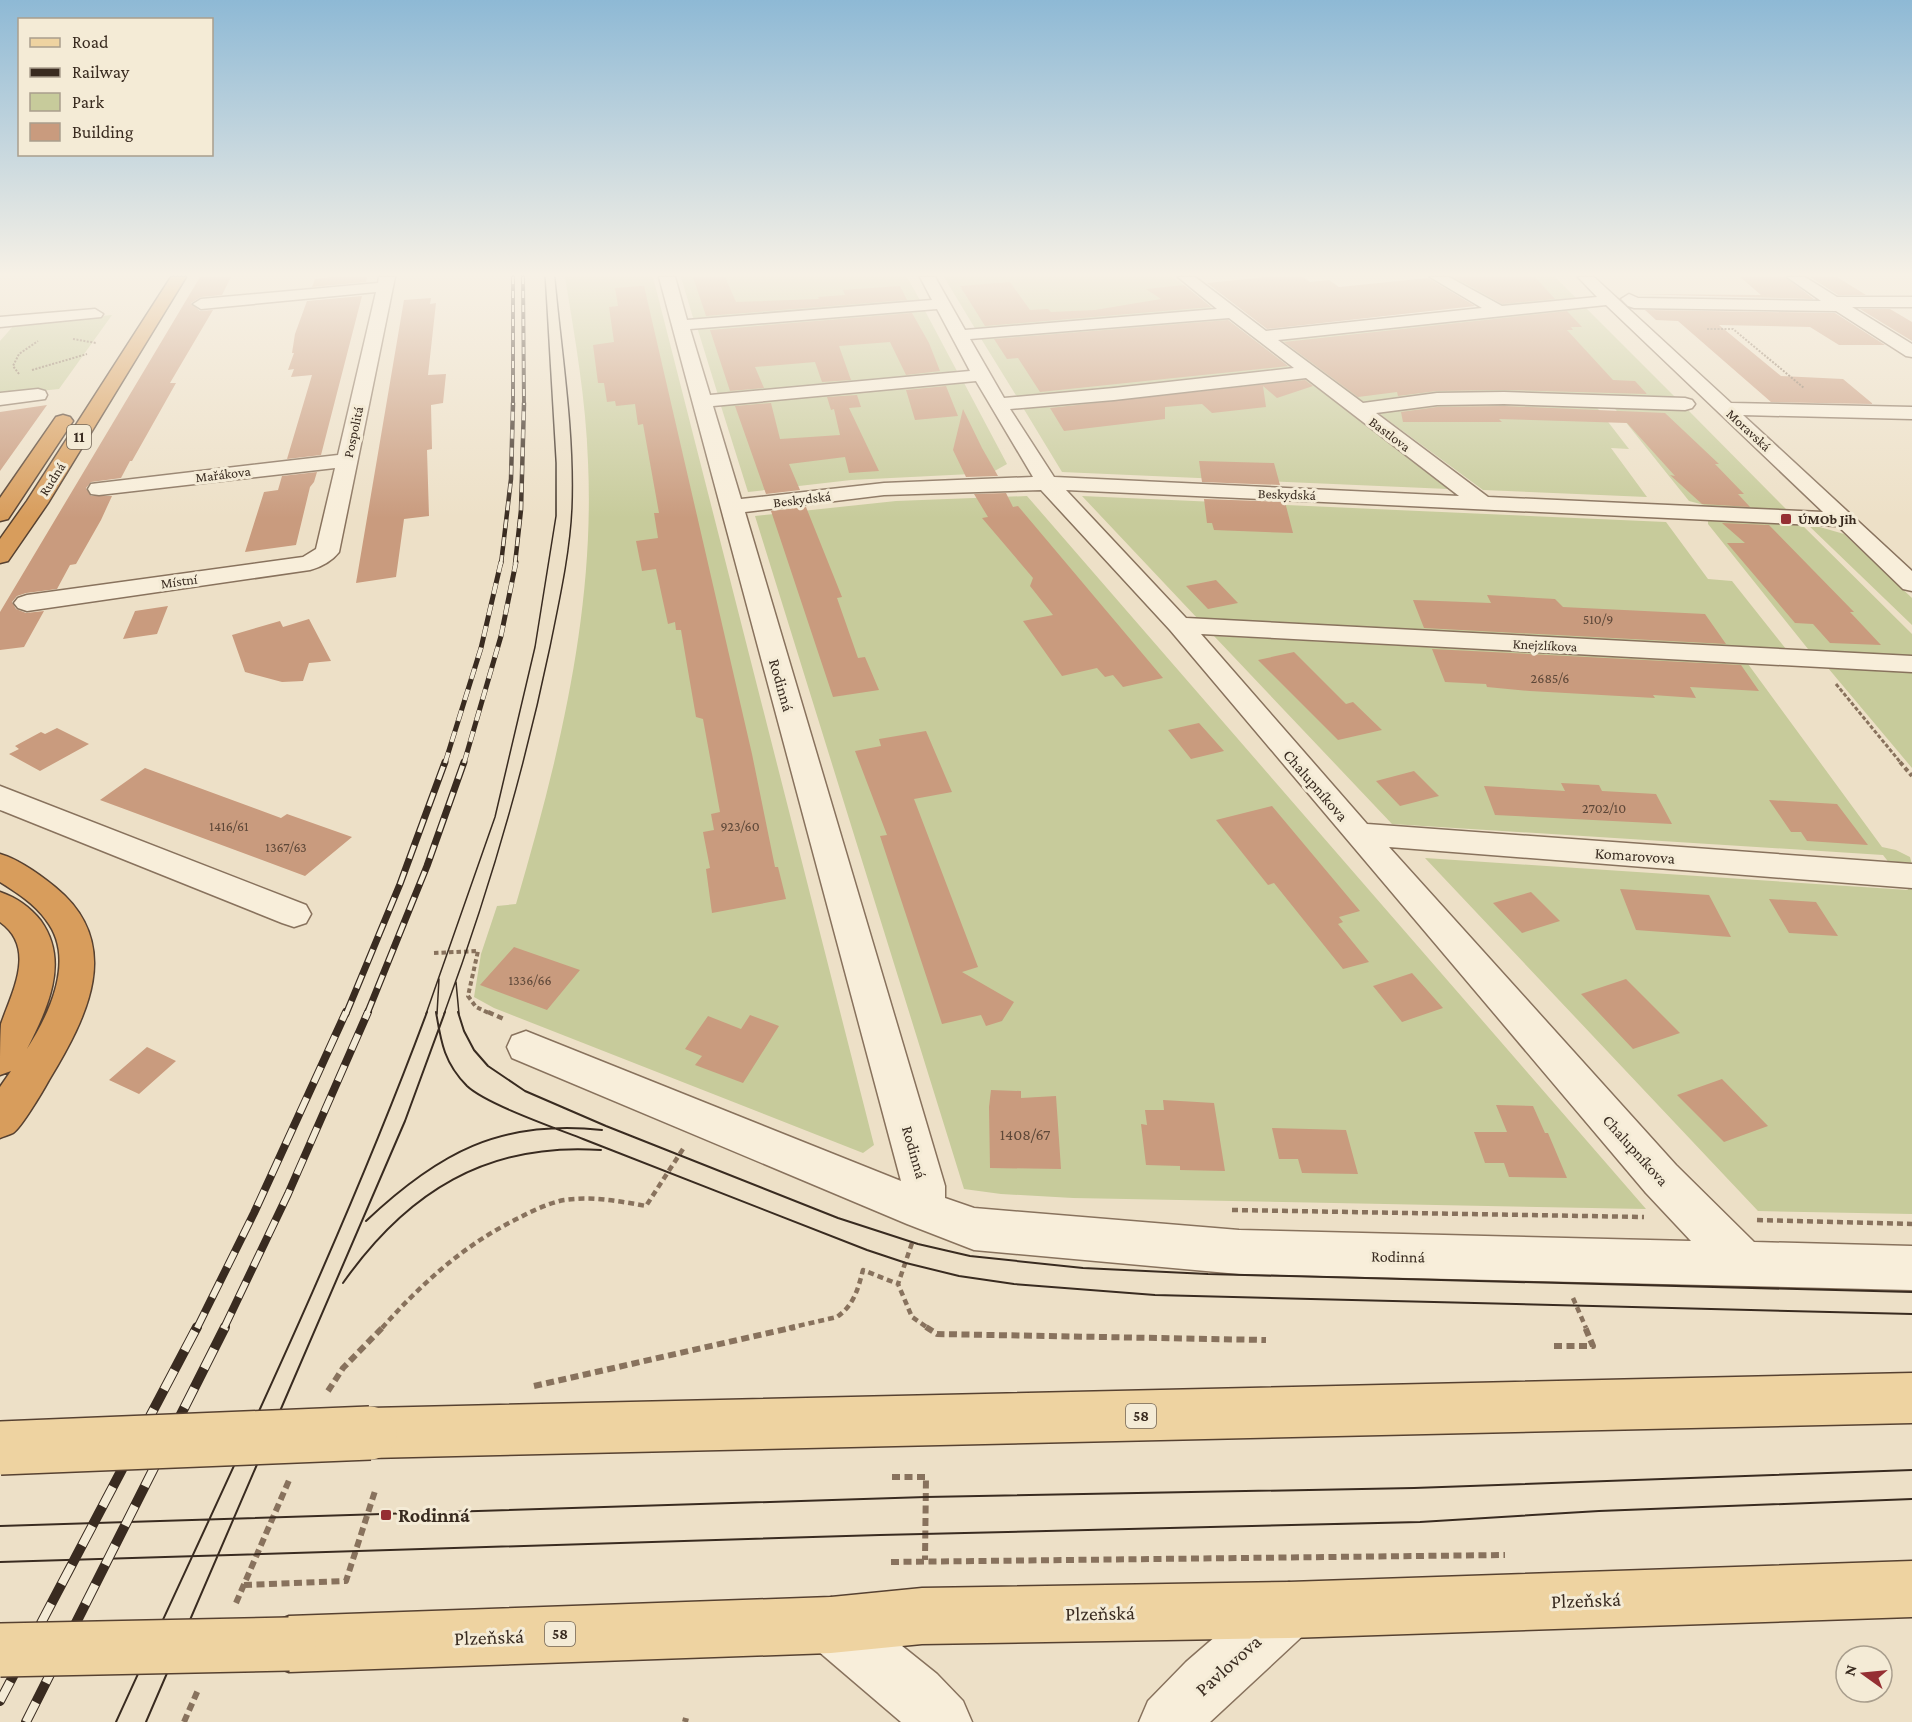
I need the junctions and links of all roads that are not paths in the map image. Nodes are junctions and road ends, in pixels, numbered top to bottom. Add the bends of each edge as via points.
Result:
1 (129, 357) edge
2 (369, 357) edge
3 (690, 357) edge
4 (973, 357) edge
5 (1289, 357) edge
6 (1679, 357) edge
7 (1307, 372) junction
8 (982, 375) junction
9 (38, 395) dead end
10 (0, 399) edge
11 (702, 401) junction
12 (76, 402) dead end
13 (1732, 402) junction
14 (998, 404) junction
15 (1685, 404) dead end
16 (1358, 410) junction
17 (1912, 413) edge
18 (347, 460) junction
19 (1047, 483) junction
20 (99, 489) dead end
21 (1481, 502) junction
22 (732, 507) junction
23 (0, 514) edge
24 (1844, 520) junction
25 (327, 552) joint
26 (0, 556) edge
27 (1912, 584) edge
28 (27, 603) dead end
29 (1179, 625) junction
30 (1912, 664) edge
31 (0, 796) edge
32 (1358, 834) junction
33 (0, 866) edge
34 (1912, 876) edge
35 (0, 905) edge
36 (294, 914) dead end
37 (526, 1047) dead end
38 (0, 1059) edge
39 (0, 1120) edge
40 (922, 1210) junction
41 (1744, 1264) junction
42 (1912, 1268) edge
43 (1912, 1398) edge
44 (0, 1448) edge
45 (1912, 1589) edge
46 (1290, 1610) junction
47 (831, 1625) junction
48 (0, 1650) edge
49 (942, 1722) edge
50 (1169, 1722) edge

1 - 26 highway, Rudná / 11
2 - 18 street, Pospolitá
3 - 11 street, Rodinná
4 - 8 street, Chalupníkova
5 - 7 street, Bastlova
6 - 13 street, Moravská
7 - 14 street
7 - 16 street, Bastlova
8 - 11 street
8 - 14 street, Chalupníkova
9 - 10 street
11 - 22 street, Rodinná
12 - 23 highway, Rudná / 11
13 - 17 street via 1754,410
13 - 24 street, Moravská
14 - 19 street, Chalupníkova
15 - 16 street via 1437,399
16 - 21 street, Bastlova
18 - 20 street, Mařákova
18 - 25 street, Pospolitá
19 - 21 street, Beskydská
19 - 22 street, Beskydská via 884,489
19 - 29 street, Chalupníkova
21 - 24 street, Beskydská
22 - 40 street, Rodinná via 924,1186
24 - 27 street, Moravská
25 - 28 street, Místní via 310,562
29 - 30 street, Knejzlíkova
29 - 32 street, Chalupníkova
31 - 36 street
32 - 34 street, Komarovova
32 - 41 street, Chalupníkova via 1661,1179
33 - 39 highway via 60,912 74,939 78,966 67,1009 46,1053
35 - 38 highway via 25,924 35,942 39,962 30,1002
37 - 40 street
40 - 41 street, Rodinná via 974,1229 1239,1252
41 - 42 street, Rodinná
43 - 44 main road, 58, bridge via 370,1433
45 - 46 main road, Plzeňská / 58
46 - 47 main road, Plzeňská / 58 via 922,1616
46 - 50 street, Pavlovova
47 - 48 main road, Plzeňská / 58, bridge
47 - 49 street via 916,1695

